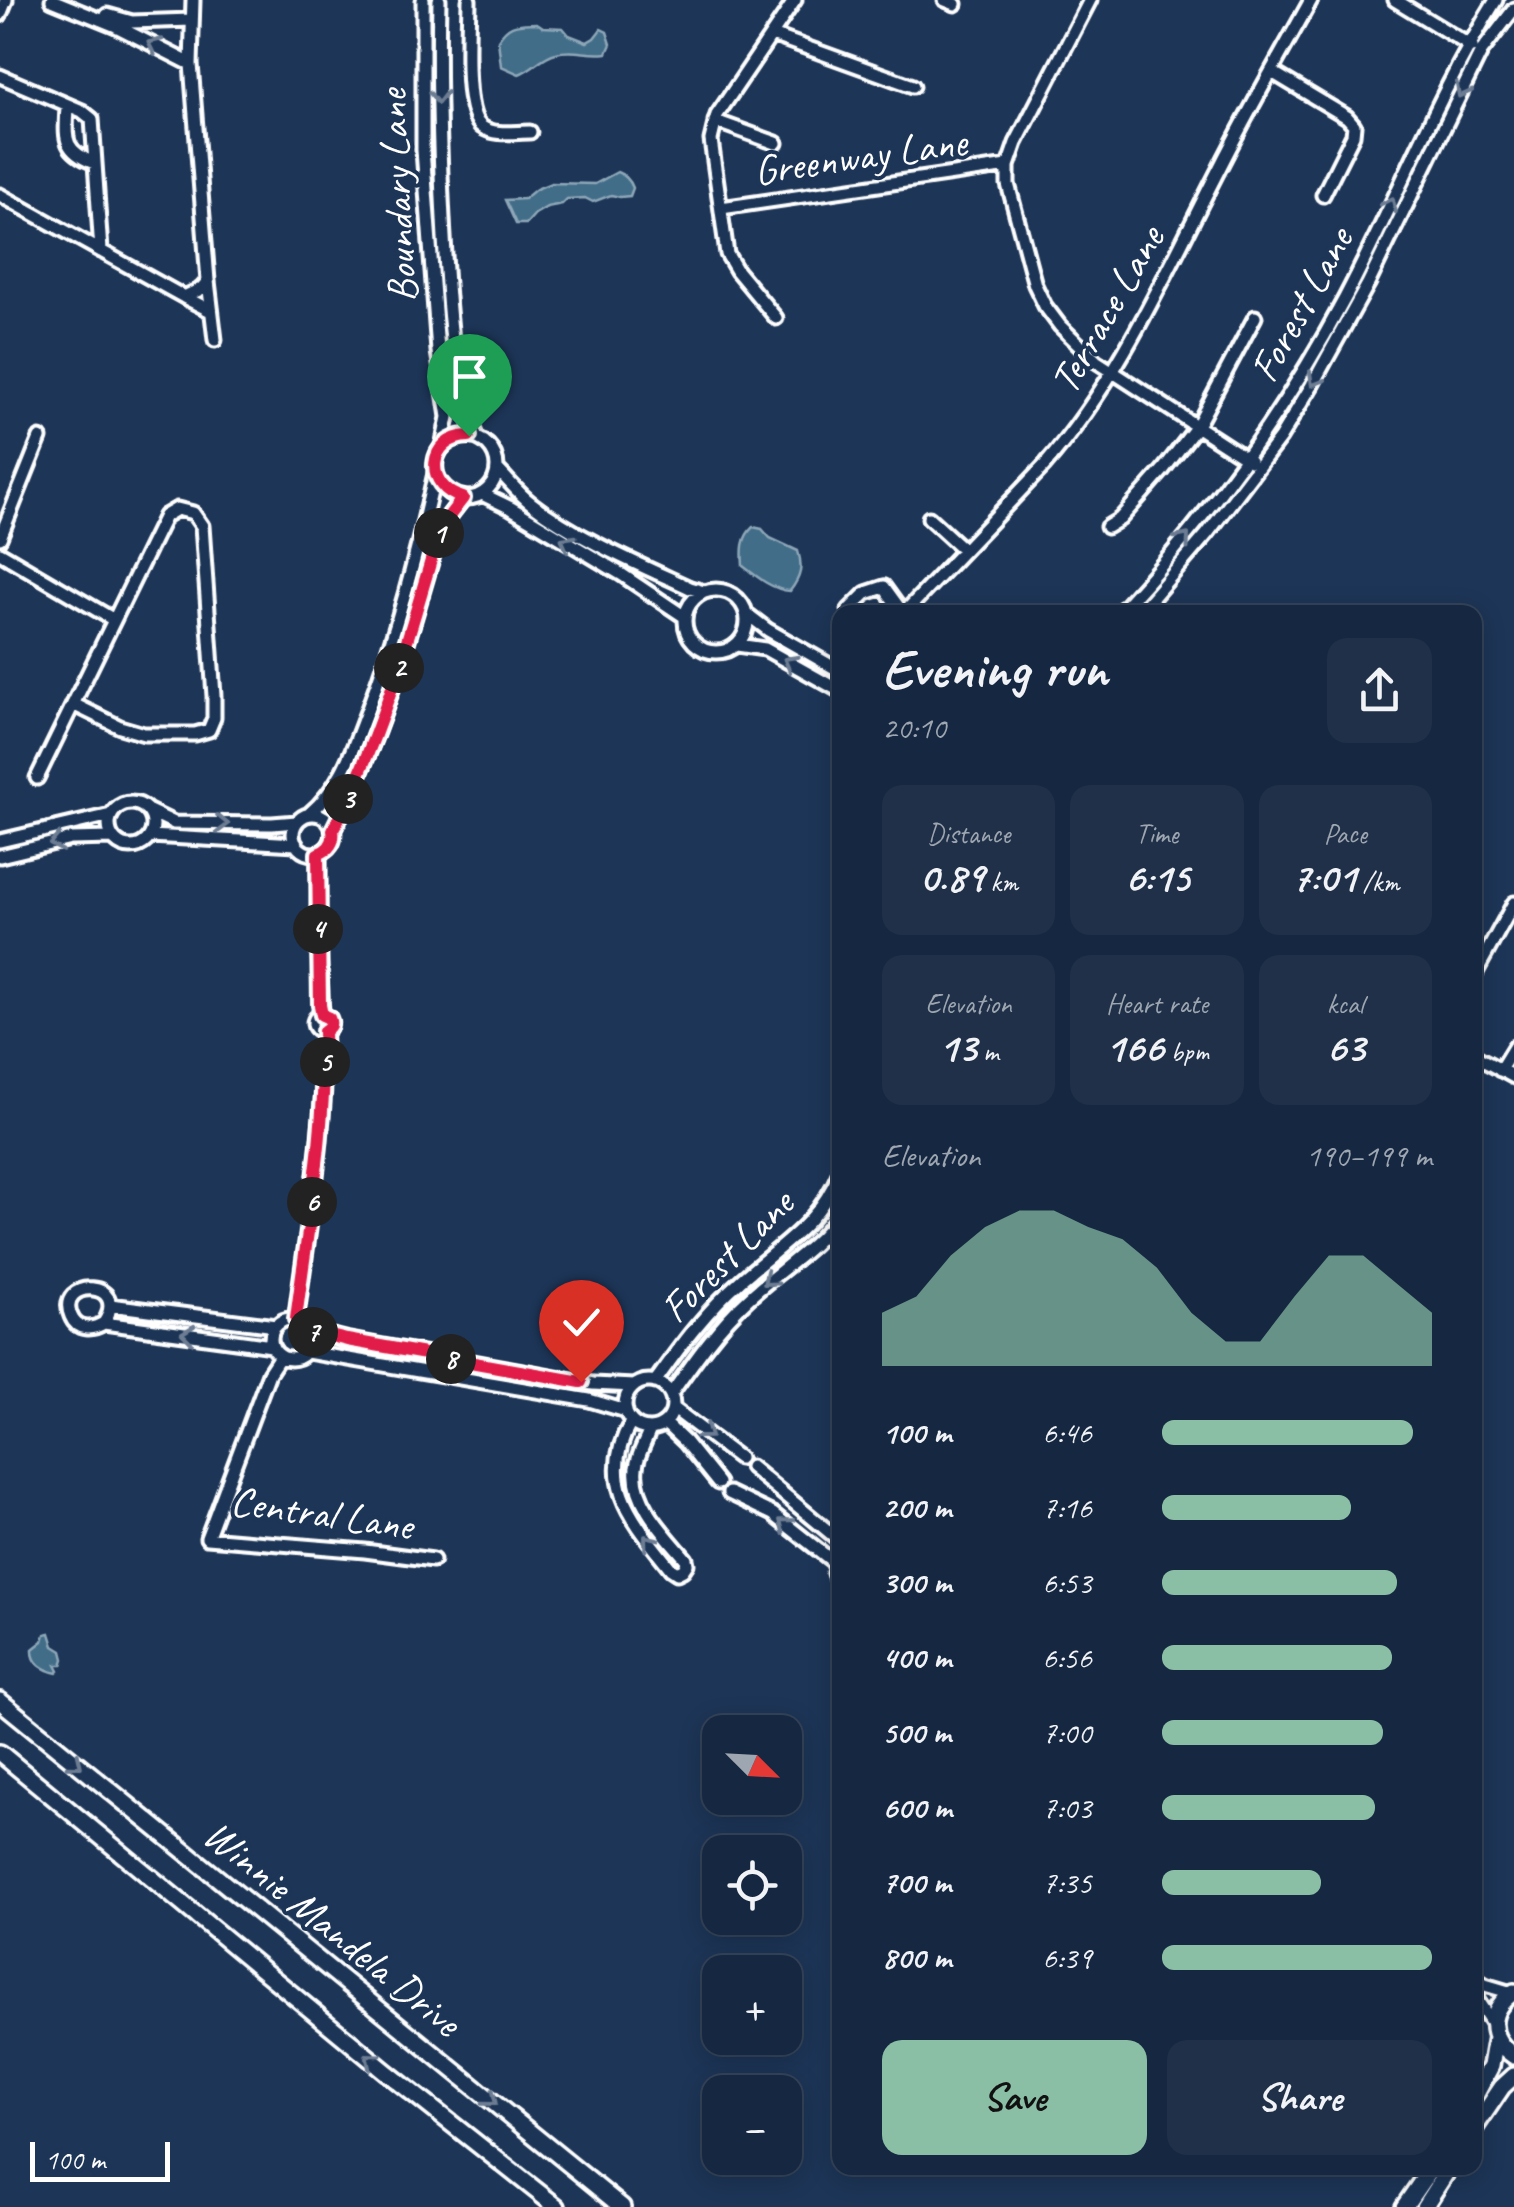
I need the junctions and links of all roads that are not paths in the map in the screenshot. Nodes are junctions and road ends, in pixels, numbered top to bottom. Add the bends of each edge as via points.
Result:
1 (6, 0) edge
2 (52, 0) edge
3 (72, 0) edge
4 (193, 0) edge
5 (423, 0) edge
6 (439, 0) edge
7 (470, 0) edge
8 (795, 0) edge
9 (1090, 0) edge
10 (1311, 0) edge
11 (1394, 0) edge
12 (1496, 0) edge
13 (1514, 8) edge
14 (0, 15) edge
15 (192, 20) junction
16 (772, 35) junction
17 (1468, 45) junction
18 (1481, 52) junction
19 (192, 64) junction
20 (1272, 72) junction
21 (0, 76) edge
22 (913, 86) dead end
23 (66, 105) junction
24 (715, 121) junction
25 (530, 132) dead end
26 (776, 143) dead end
27 (94, 163) junction
28 (1008, 166) junction
29 (1323, 194) dead end
30 (0, 195) edge
31 (722, 208) junction
32 (100, 251) junction
33 (208, 282) junction
34 (184, 297) junction
35 (212, 310) junction
36 (1255, 317) dead end
37 (776, 318) dead end
38 (216, 340) dead end
39 (1112, 372) junction
40 (1196, 426) junction
41 (476, 436) junction
42 (40, 438) dead end
43 (442, 448) junction
44 (1244, 457) junction
45 (1257, 466) junction
46 (498, 470) junction
47 (435, 473) junction
48 (482, 494) junction
49 (463, 498) junction
50 (929, 518) dead end
51 (1107, 527) dead end
52 (0, 538) edge
53 (964, 550) junction
54 (0, 553) edge
55 (704, 592) junction
56 (854, 605) edge
57 (898, 605) edge
58 (910, 605) edge
59 (1126, 605) edge
60 (1146, 605) edge
61 (747, 614) junction
62 (685, 617) junction
63 (114, 620) junction
64 (737, 645) junction
65 (832, 666) edge
66 (832, 686) edge
67 (73, 704) junction
68 (38, 778) dead end
69 (148, 812) junction
70 (310, 814) junction
71 (111, 815) junction
72 (297, 822) junction
73 (333, 830) junction
74 (150, 836) junction
75 (112, 838) junction
76 (0, 841) edge
77 (296, 844) junction
78 (318, 854) junction
79 (0, 856) edge
80 (1512, 911) edge
81 (1482, 962) edge
82 (1514, 1047) edge
83 (1482, 1060) edge
84 (1500, 1070) junction
85 (1514, 1077) edge
86 (832, 1187) edge
87 (832, 1224) edge
88 (110, 1305) junction
89 (296, 1319) junction
90 (104, 1323) junction
91 (276, 1326) junction
92 (310, 1331) junction
93 (276, 1351) junction
94 (307, 1352) junction
95 (654, 1382) junction
96 (634, 1386) junction
97 (672, 1401) junction
98 (628, 1417) junction
99 (665, 1424) junction
100 (650, 1429) junction
101 (740, 1458) dead end
102 (751, 1467) dead end
103 (718, 1483) dead end
104 (730, 1493) dead end
105 (832, 1533) edge
106 (832, 1557) edge
107 (433, 1560) dead end
108 (0, 1701) edge
109 (0, 1753) edge
110 (1482, 1983) edge
111 (1513, 1992) edge
112 (1482, 2009) edge
113 (1495, 2031) junction
114 (1514, 2056) edge
115 (1514, 2076) edge
116 (1482, 2082) edge
117 (1482, 2117) edge
118 (1425, 2175) edge
119 (1445, 2175) edge
120 (557, 2207) edge
121 (622, 2207) edge
122 (1404, 2207) edge
123 (1424, 2207) edge

1 - 14 street
19 -> 2 street
3 - 15 street via 125,21
4 - 15 street
5 - 43 street, Boundary Lane via 423,150 448,417
6 -> 41 street, Boundary Lane via 446,274 458,384
7 - 25 street via 473,116 494,132
8 - 16 street
9 - 28 street
10 - 20 street, Terrace Lane
11 - 17 street
12 - 17 street, Forest Lane
13 - 18 street, Forest Lane
15 - 19 street
16 - 22 street
16 - 24 street
17 - 18 street
44 -> 17 street, Forest Lane via 1346,295
18 -> 45 street, Forest Lane via 1342,333
19 - 33 street
20 - 29 street via 1354,125
20 - 39 street, Terrace Lane
21 - 23 street
23 - 27 street via 68,148
23 - 27 street via 92,119
24 - 26 street
24 - 31 street via 711,140
27 - 32 street
28 - 31 street, Greenway Lane
28 - 39 street via 1045,306 1077,345
30 - 32 street
31 - 37 street via 731,262
32 - 34 street
33 - 34 street
33 - 35 street
34 - 35 street
35 - 38 street
36 - 40 street
39 - 40 street
39 - 53 street, Terrace Lane via 1064,443
40 - 44 street
40 - 51 street
41 - 43 street via 454,437
41 - 46 street via 493,449
42 - 52 street
43 - 47 street
44 - 45 street
59 -> 44 street, Forest Lane via 1205,514
45 - 60 street, Forest Lane
46 - 48 street
46 - 55 street via 546,513
47 - 49 street via 445,490
47 - 70 street via 378,683 342,776
48 - 49 street
62 -> 48 street
49 - 73 street via 438,536 392,690
50 - 53 street
53 - 58 street, Terrace Lane
54 - 63 street
55 - 61 street via 726,591
55 - 62 street
56 - 57 street via 866,592 884,587
61 - 64 street
61 - 65 street
62 - 64 street via 688,636 702,650 720,653
63 - 67 street
63 - 67 street via 165,516 177,509 193,512 202,526 212,724 195,734 144,734
66 -> 64 street via 765,649
67 - 68 street
69 - 71 street via 125,803
69 -> 72 street via 174,823
69 - 74 street
70 - 72 street
70 - 73 street via 323,816
71 - 75 street
71 - 76 street
72 - 77 street
73 - 78 street via 330,846
74 - 75 street via 135,848
74 - 77 street
75 -> 79 street via 71,839
77 - 78 street
78 - 89 street via 322,1015 314,1024 324,1031 324,1084
80 - 81 street
82 - 84 street
83 - 84 street
84 - 85 street
86 - 95 street, Forest Lane via 806,1226 701,1320
87 -> 97 street, Forest Lane via 745,1301 692,1363
88 - 90 street
88 - 90 street via 91,1288 70,1302 78,1326
88 - 91 street
89 - 91 street
89 - 92 street
93 -> 90 street
91 - 93 street
92 - 94 street
92 - 96 street
93 - 94 street via 291,1360
93 - 107 street, Central Lane via 207,1538
94 - 98 street via 589,1400
95 - 96 street
95 - 97 street
96 - 98 street via 626,1398
97 - 99 street
97 -> 101 street
98 - 100 street
100 -> 98 street via 638,1481 643,1503 686,1559 677,1573 632,1520 620,1494 616,1467
99 - 100 street
99 - 103 street
102 - 105 street
106 -> 104 street
108 -> 121 main road, Winnie Mandela Drive
120 -> 109 main road, Winnie Mandela Drive
110 - 111 street
111 - 113 main road via 1498,2007
112 - 113 street
113 - 114 main road
113 - 116 main road
115 - 117 main road
118 - 122 main road
119 - 123 main road

